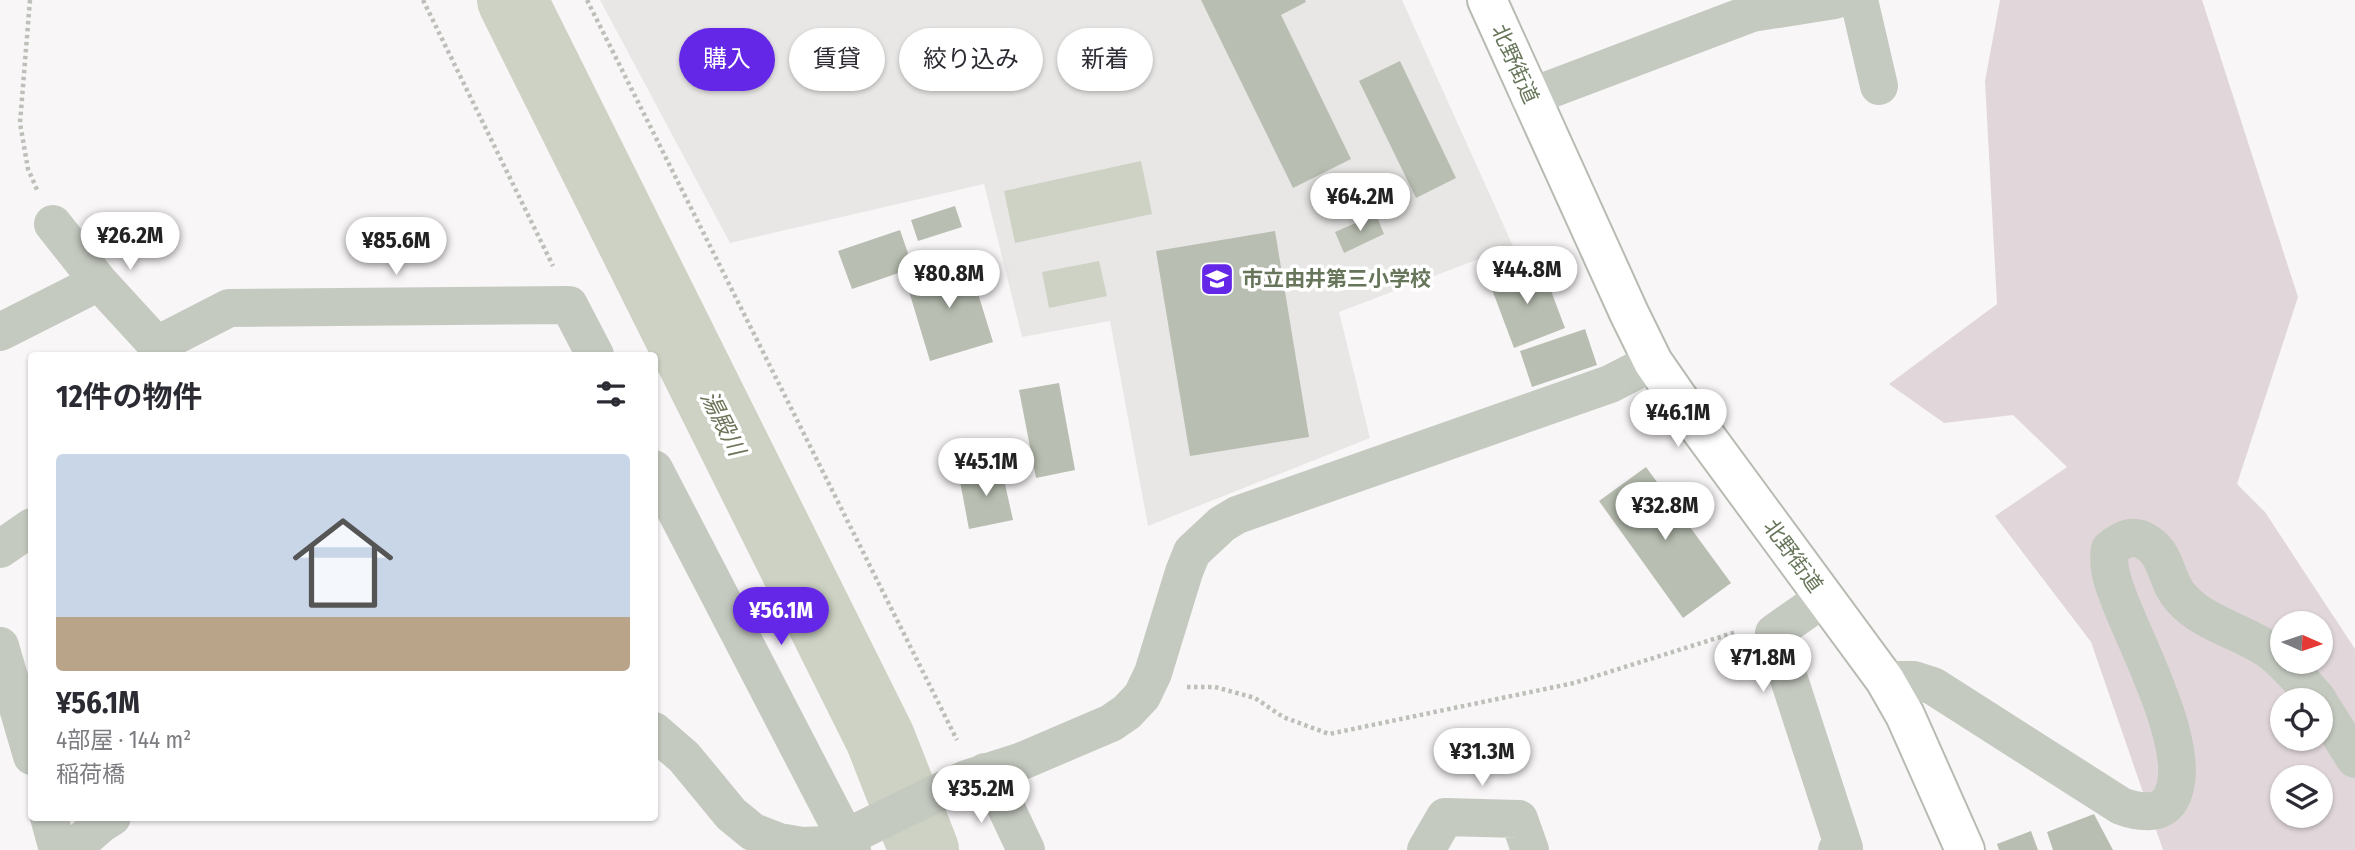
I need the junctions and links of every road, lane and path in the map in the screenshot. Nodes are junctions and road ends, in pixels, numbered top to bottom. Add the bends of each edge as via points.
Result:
1 (30, 0) edge
2 (423, 0) edge
3 (587, 0) edge
4 (1487, 0) edge
5 (1835, 0) edge
6 (1859, 0) edge
7 (1879, 86) dead end
8 (1530, 97) junction
9 (53, 224) joint
10 (99, 282) junction
11 (569, 305) junction
12 (0, 332) edge
13 (161, 350) edge
14 (593, 352) edge
15 (1653, 362) junction
16 (658, 477) edge
17 (28, 530) edge
18 (0, 549) edge
19 (1824, 598) junction
20 (1774, 633) junction
21 (0, 646) edge
22 (1885, 680) junction
23 (2307, 688) edge
24 (1142, 696) junction
25 (2333, 724) edge
26 (658, 734) edge
27 (28, 742) edge
28 (2355, 759) edge
29 (976, 776) junction
30 (50, 821) edge
31 (107, 830) edge
32 (851, 840) edge
33 (58, 850) edge
34 (71, 850) edge
35 (1026, 850) edge
36 (1426, 850) edge
37 (1530, 850) edge
38 (1837, 850) edge
39 (1965, 850) edge

1 - 9 path via 20,123 28,169
2 - 11 path
3 - 29 path
4 - 8 main road, 北野街道
5 - 8 street via 1752,13
6 - 7 street
8 - 15 main road, 北野街道
9 - 10 street
10 - 12 street
10 - 13 street
11 - 13 street via 229,308
11 - 14 street
15 - 19 main road, 北野街道
15 - 24 street via 1610,384 1222,524 1192,552
16 - 32 street
17 - 18 street
19 - 20 street
19 - 22 main road, 北野街道
20 - 24 path via 1749,628 1574,683 1329,734 1283,717 1255,698 1215,687 1185,687
20 - 38 street via 1844,848
21 - 27 street
22 - 23 street via 1914,680 1933,686 2121,806 2157,811 2174,792 2174,742 2108,561 2110,549 2136,536 2160,555 2178,595 2192,609 2272,652
22 - 39 main road, 北野街道
24 - 29 street via 1111,723
25 - 28 street
26 - 32 street via 684,757 730,814 753,832 802,846
29 - 32 street
29 - 35 street via 1000,794
30 - 33 street
31 - 34 street
36 - 37 street via 1445,817 1519,819

